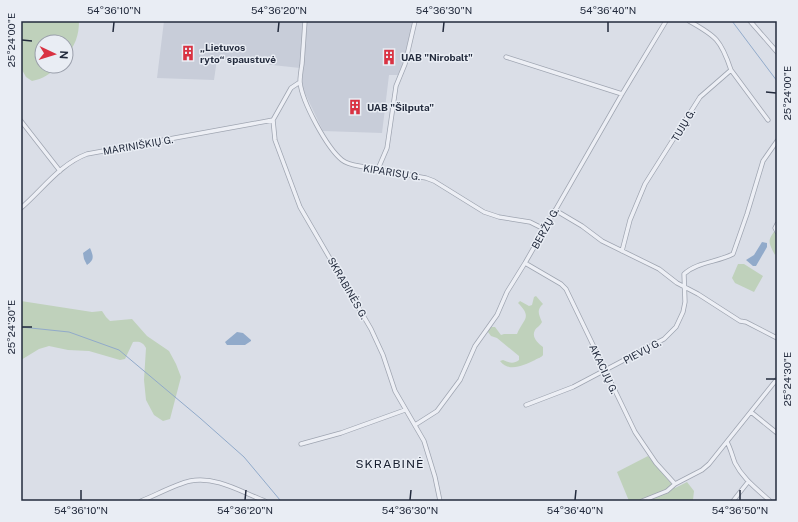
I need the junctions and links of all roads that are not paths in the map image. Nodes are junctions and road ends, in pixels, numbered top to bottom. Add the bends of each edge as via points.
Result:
1 (306, 21) edge
2 (414, 21) edge
3 (666, 21) edge
4 (689, 21) edge
5 (750, 21) edge
6 (777, 52) edge
7 (506, 57) dead end
8 (731, 70) junction
9 (300, 82) junction
10 (622, 94) junction
11 (273, 120) junction
12 (768, 120) dead end
13 (21, 121) edge
14 (777, 141) edge
15 (378, 170) junction
16 (60, 171) junction
17 (21, 208) edge
18 (555, 210) junction
19 (777, 224) edge
20 (544, 229) junction
21 (777, 232) edge
22 (622, 251) junction
23 (525, 263) junction
24 (684, 286) junction
25 (777, 338) edge
26 (605, 371) junction
27 (777, 380) edge
28 (526, 405) dead end
29 (405, 410) junction
30 (751, 412) junction
31 (415, 425) junction
32 (777, 433) edge
33 (727, 442) junction
34 (301, 444) dead end
35 (748, 482) junction
36 (675, 484) junction
37 (142, 501) edge
38 (264, 501) edge
39 (440, 501) edge
40 (642, 501) edge
41 (733, 501) edge
42 (770, 501) edge

1 - 9 street, KIPARISŲ G.
2 - 15 street via 405,64 396,86 387,148
3 - 10 street, BERŽŲ G.
4 - 8 street via 714,37 727,57
5 - 6 street
7 - 10 street
8 - 12 street
8 - 22 street, TUJŲ G. via 700,97 645,184 630,220
9 - 11 street via 291,88
9 - 15 street, KIPARISŲ G. via 306,106 332,149 350,164
10 - 18 street, BERŽŲ G.
11 - 16 street, MARINIŠKIŲ G. via 87,154
11 - 29 street, SKRABINĖS G. via 275,140 300,207 371,329
13 - 16 street
14 - 24 street, PIEVŲ G. via 763,161 733,254 691,269 684,274
15 - 20 street, KIPARISŲ G. via 426,178 484,212 530,222
16 - 17 street, MARINIŠKIŲ G.
18 - 20 street, BERŽŲ G.
18 - 22 street
19 - 21 street
20 - 23 street, BERŽŲ G.
22 - 24 street via 659,269
23 - 26 street, AKACIJŲ G. via 566,289
23 - 31 street, BERŽŲ G. via 507,292 497,315 474,346 460,380 437,411
24 - 25 street via 740,321
24 - 26 street, PIEVŲ G. via 683,312 672,332 656,344
26 - 28 street, PIEVŲ G. via 559,394
26 - 36 street, AKACIJŲ G. via 638,438
27 - 30 street
29 - 31 street, SKRABINĖS G.
29 - 34 street
30 - 32 street
30 - 33 street
31 - 39 street, SKRABINĖS G. via 424,441
33 - 35 street via 735,462
33 - 36 street via 702,470
35 - 41 street
35 - 42 street
36 - 40 street via 667,491
37 - 38 street via 186,482 198,480 220,483

